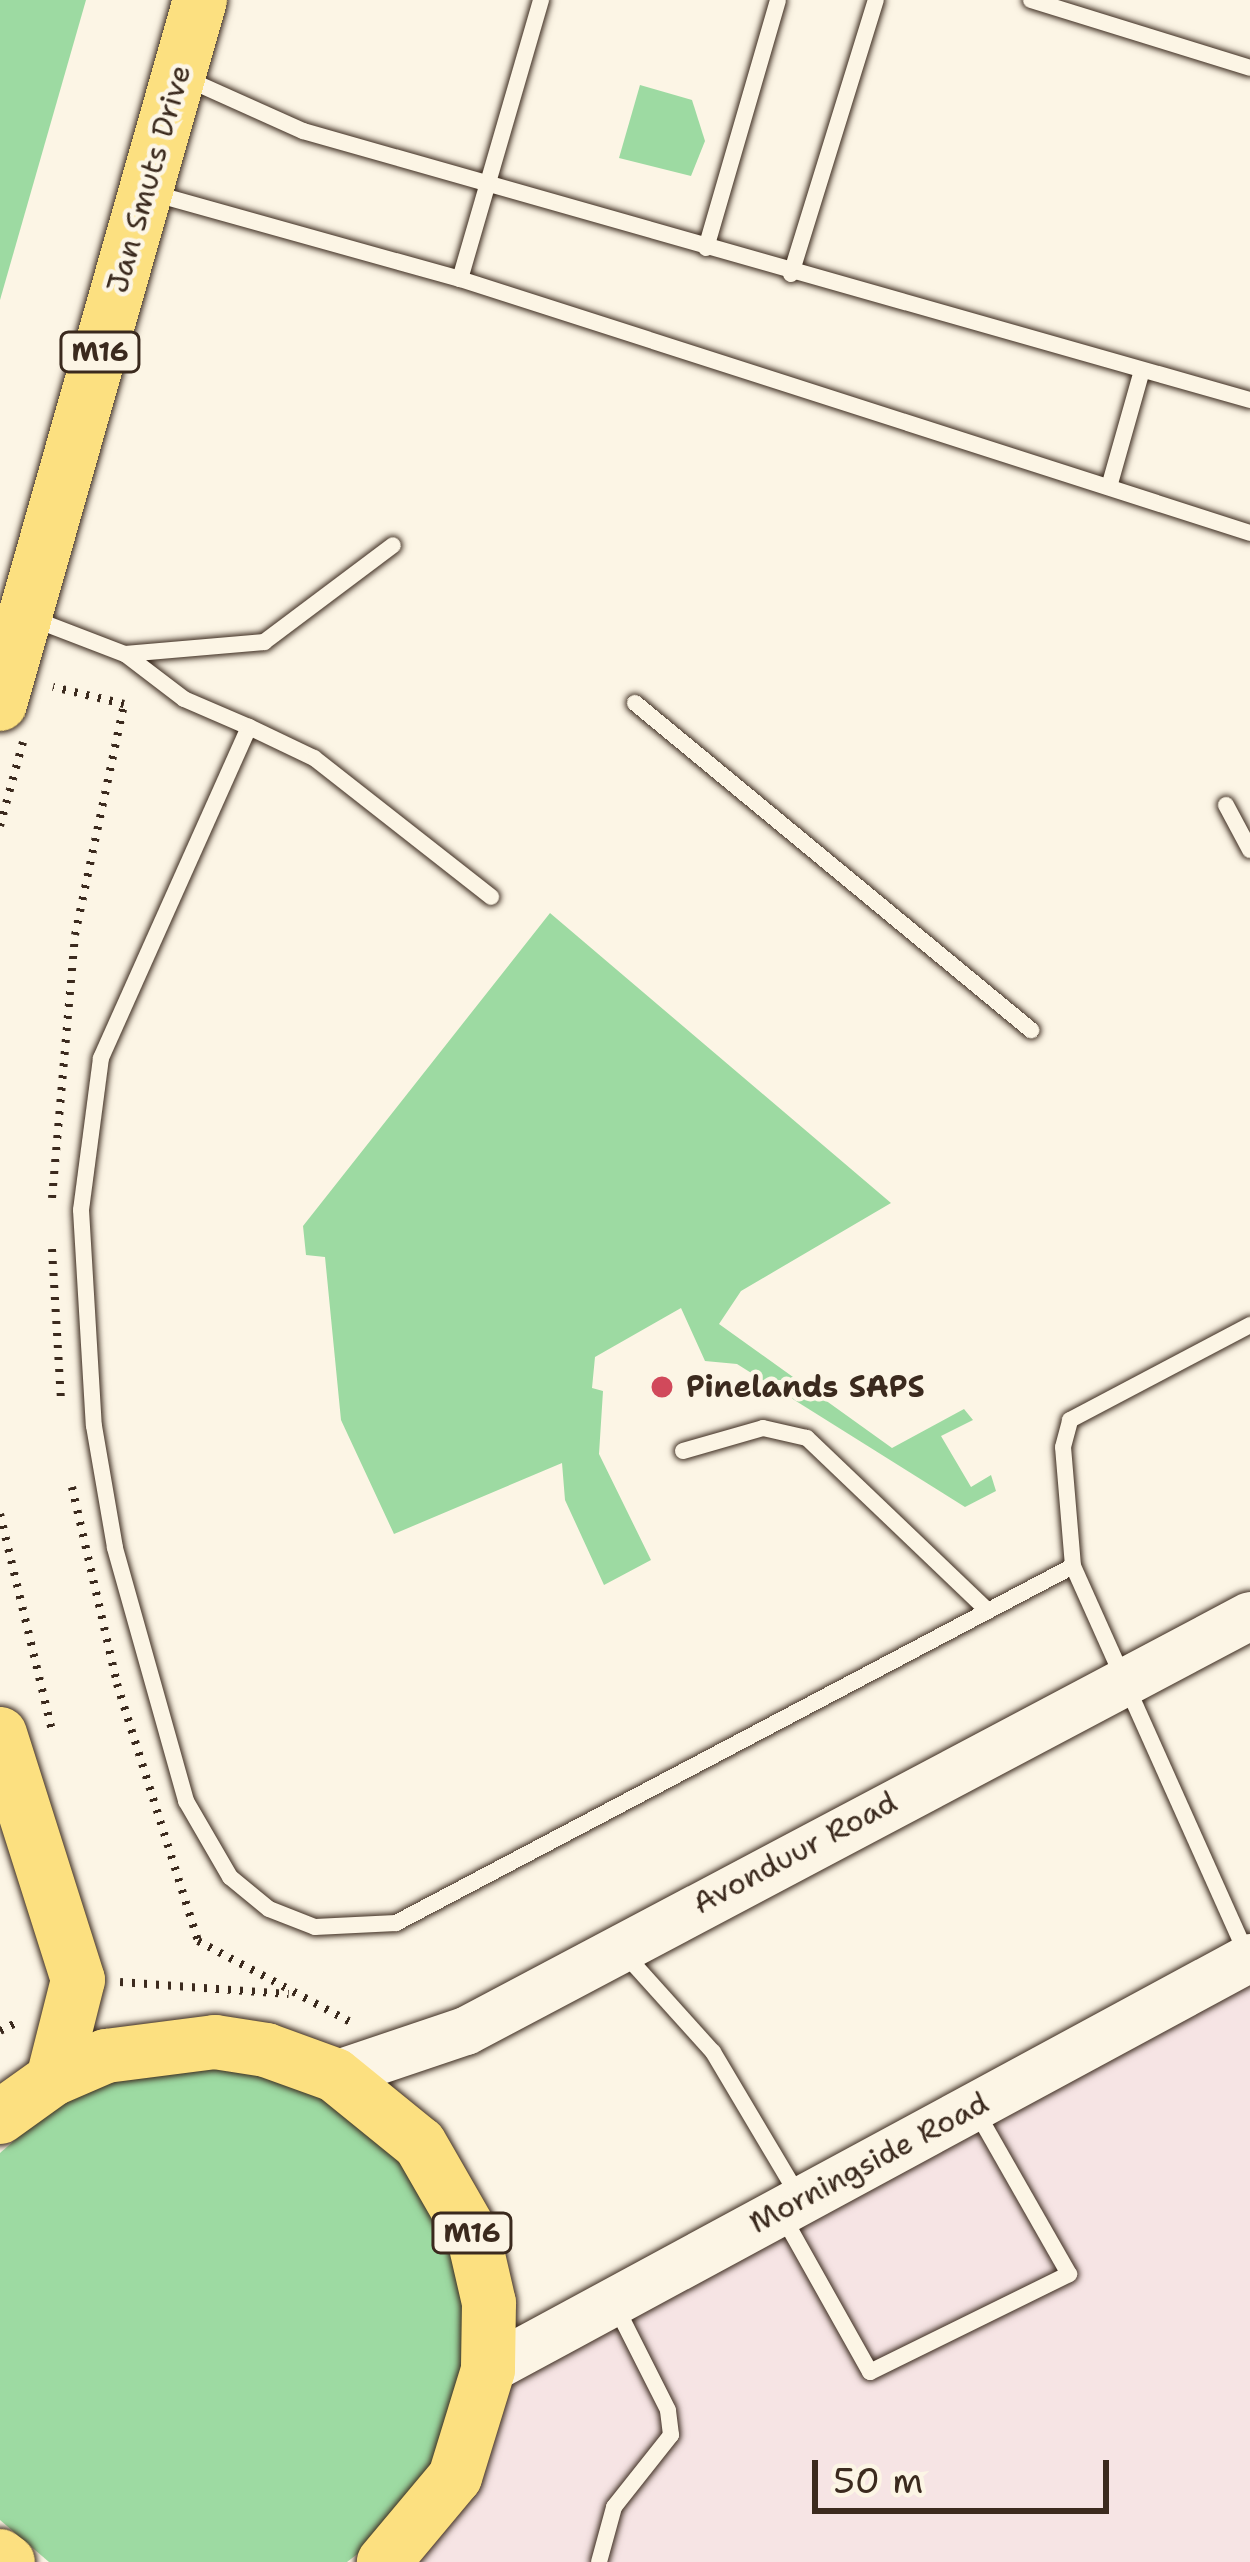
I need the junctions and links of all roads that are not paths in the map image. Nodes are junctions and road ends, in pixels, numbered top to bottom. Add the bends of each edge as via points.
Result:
1 (200, 0) edge
2 (541, 0) edge
3 (778, 0) edge
4 (876, 0) edge
5 (1031, 0) edge
6 (1250, 68) edge
7 (178, 75) junction
8 (488, 183) junction
9 (145, 192) junction
10 (706, 248) junction
11 (791, 274) junction
12 (460, 279) junction
13 (1141, 374) junction
14 (1250, 400) edge
15 (1109, 487) junction
16 (1250, 533) edge
17 (393, 545) dead end
18 (25, 616) junction
19 (125, 654) junction
20 (21, 694) edge
21 (635, 703) dead end
22 (249, 728) junction
23 (1226, 805) dead end
24 (1250, 850) edge
25 (491, 897) dead end
26 (1031, 1030) dead end
27 (1250, 1325) edge
28 (683, 1451) dead end
29 (1073, 1566) junction
30 (988, 1611) junction
31 (1250, 1616) edge
32 (1121, 1682) junction
33 (0, 1735) edge
34 (617, 1946) junction
35 (1250, 1959) edge
36 (99, 1983) junction
37 (163, 2043) junction
38 (334, 2075) junction
39 (53, 2079) junction
40 (974, 2107) junction
41 (0, 2117) edge
42 (790, 2205) junction
43 (613, 2302) junction
44 (488, 2370) junction
45 (0, 2555) edge
46 (8, 2562) edge
47 (384, 2562) edge
48 (599, 2562) edge

1 - 7 main road, Jan Smuts Drive / M16
2 - 8 lane
3 - 10 lane
4 - 11 lane
5 - 6 lane
7 - 8 lane via 303,131
7 - 9 main road, Jan Smuts Drive / M16
8 - 10 lane
8 - 12 lane
9 - 12 lane
9 - 18 main road, Jan Smuts Drive / M16
10 - 11 lane
11 - 13 lane
12 - 15 lane
13 - 14 lane
13 - 15 lane
15 - 16 lane
17 - 19 lane via 264,642
18 - 19 lane
18 - 20 main road, Jan Smuts Drive / M16
19 - 22 lane via 184,699
21 - 26 lane
22 - 25 lane via 314,758
22 - 30 lane via 101,1058 81,1210 94,1426 115,1548 186,1802 230,1877 268,1909 315,1927 396,1923
23 - 24 lane
27 - 29 lane via 1070,1420 1063,1447
28 - 30 lane via 763,1428 807,1438
29 - 30 lane
29 - 32 lane
31 - 32 street, Avonduur Road
32 - 34 street, Avonduur Road
32 - 35 lane
33 - 36 main road
34 - 38 street, Avonduur Road via 466,2031
34 - 42 lane via 713,2052
35 - 40 street, Morningside Road
36 - 37 main road
36 - 39 main road
37 - 38 main road, M16 via 241,2044
37 - 39 main road, M16
38 - 44 main road, M16 via 407,2130 460,2204 486,2287
39 - 41 main road, M16
40 - 42 street, Morningside Road
40 - 42 lane via 1069,2274 870,2372
42 - 43 street, Morningside Road
43 - 44 street, Morningside Road
43 - 48 lane via 668,2410 671,2435 614,2507
44 - 47 main road, M16 via 454,2476
45 - 46 main road

